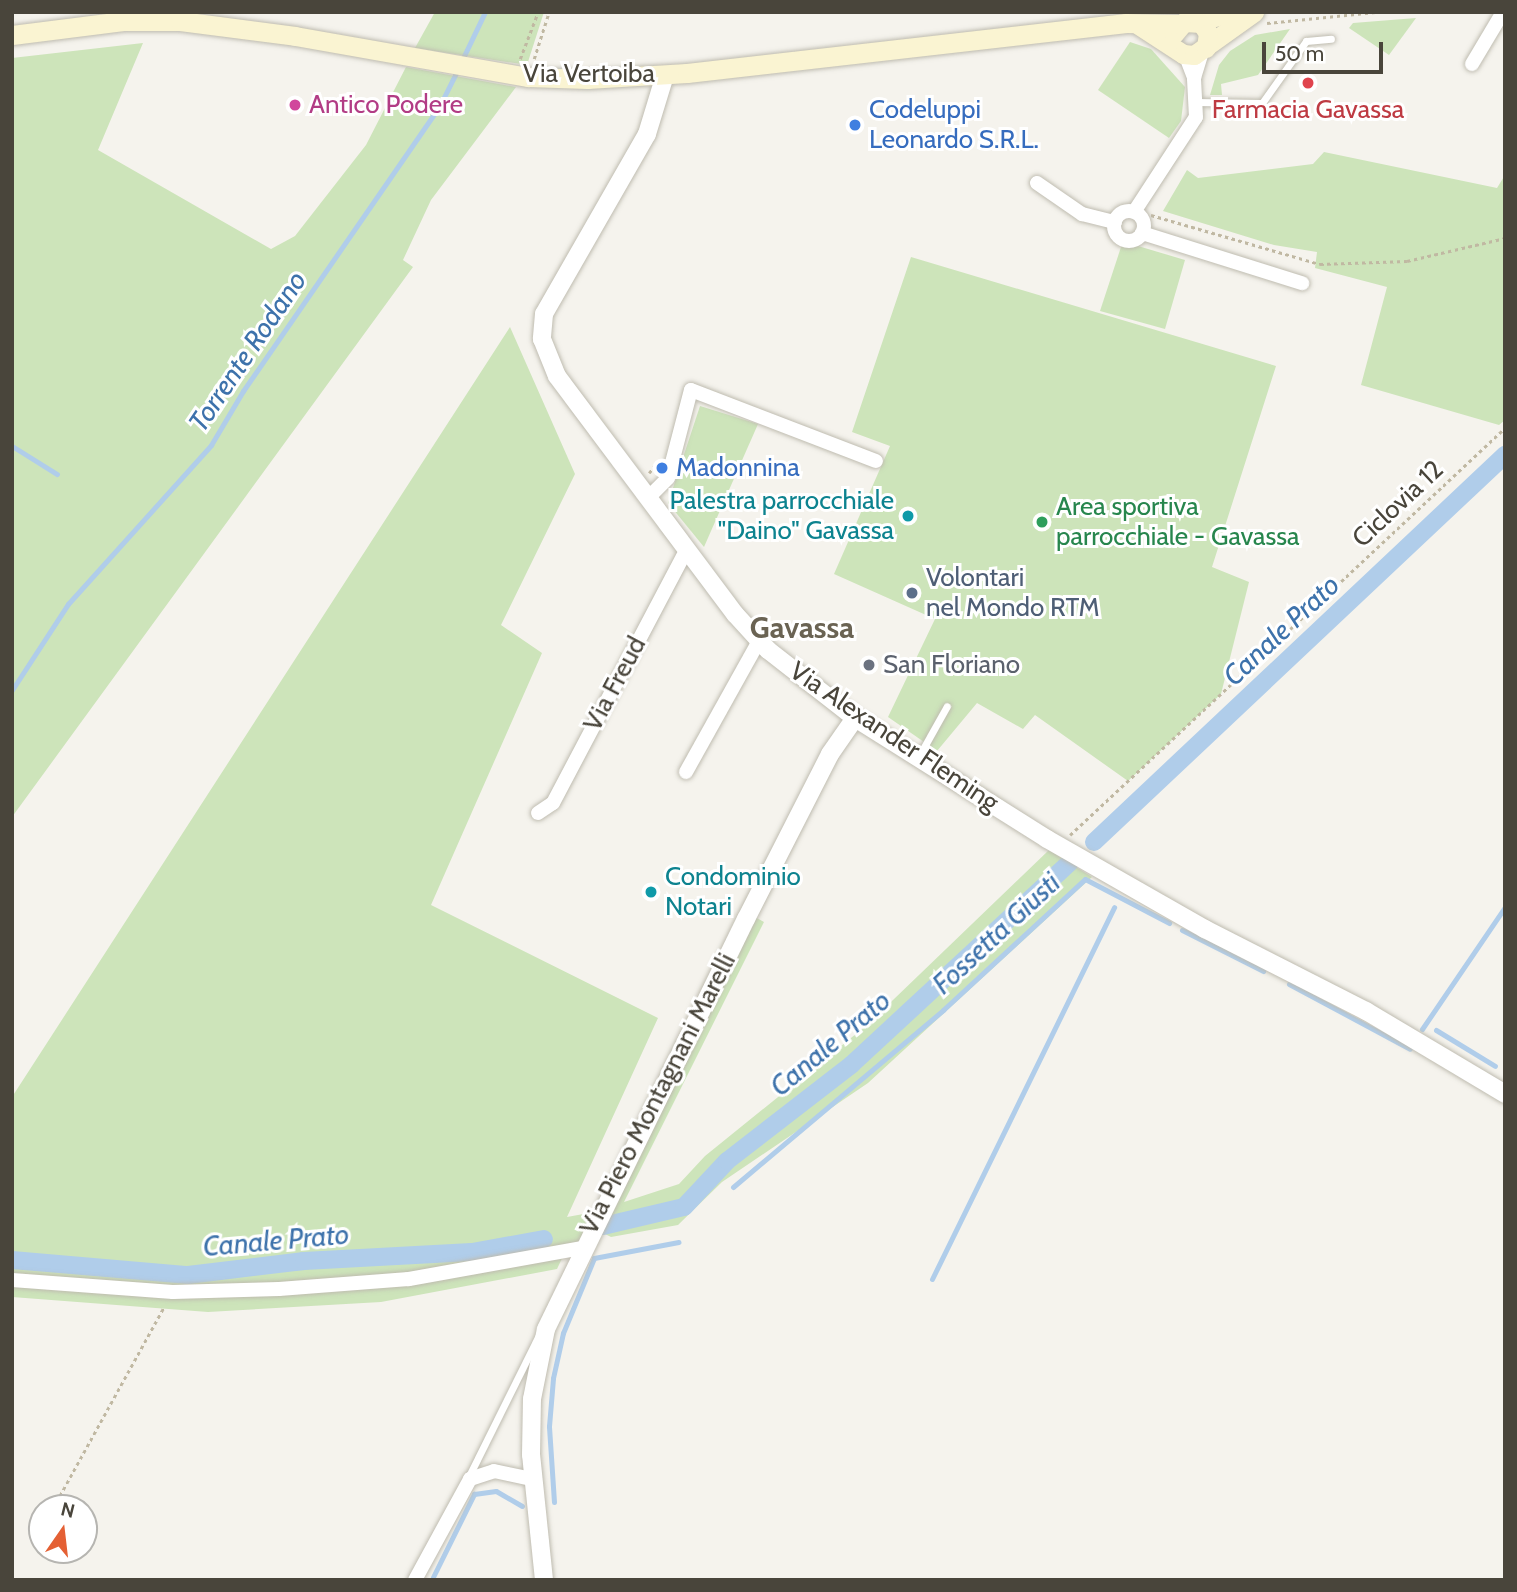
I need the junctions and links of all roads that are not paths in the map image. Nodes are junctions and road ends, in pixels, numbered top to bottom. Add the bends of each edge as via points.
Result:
1 (1232, 12) edge
2 (1503, 12) edge
3 (1258, 18) edge
4 (1126, 23) junction
5 (1189, 23) junction
6 (12, 36) edge
7 (1331, 39) dead end
8 (1192, 50) junction
9 (1472, 64) dead end
10 (665, 75) junction
11 (1195, 103) junction
12 (1037, 183) dead end
13 (1135, 212) junction
14 (1115, 222) junction
15 (1142, 233) junction
16 (1301, 283) dead end
17 (876, 461) dead end
18 (648, 498) junction
19 (687, 549) junction
20 (759, 641) junction
21 (947, 706) dead end
22 (855, 718) junction
23 (918, 757) junction
24 (686, 772) dead end
25 (538, 813) dead end
26 (1505, 1094) edge
27 (581, 1248) junction
28 (12, 1280) edge
29 (556, 1302) junction
30 (532, 1479) junction
31 (464, 1486) junction
32 (415, 1580) edge
33 (544, 1580) edge

1 - 5 main road, Via Vertoiba
2 - 9 street
3 - 8 main road
4 - 5 main road, Via Vertoiba
4 - 8 main road
4 - 10 main road, Via Vertoiba
5 - 8 main road via 1174,35
5 - 8 main road via 1208,33
6 - 10 main road, Via Vertoiba via 123,22 180,21 587,79
7 - 11 lane via 1306,41 1262,103
8 - 11 street
10 - 18 street, Via Alexander Fleming via 647,134 558,284 541,328 557,376
11 - 13 street via 1191,125
12 - 14 street via 1083,214
13 - 14 street via 1120,214
13 - 15 street via 1144,223
14 - 15 street via 1118,236 1126,241
15 - 16 street
17 - 18 street via 691,390 668,478
18 - 19 street, Via Alexander Fleming
19 - 20 street, Via Alexander Fleming
19 - 25 street, Via Freud via 553,803
20 - 22 street, Via Alexander Fleming
20 - 24 street
21 - 23 lane
22 - 23 street, Via Alexander Fleming
22 - 27 street, Via Piero Montagnani Marelli via 830,754
23 - 26 street, Via Alexander Fleming via 1131,888 1325,988
27 - 28 street, Via Piero Montagnani Marelli via 409,1279 173,1292
27 - 29 street, Via Piero Montagnani Marelli
29 - 30 street, Via Piero Montagnani Marelli via 535,1376
29 - 31 lane
30 - 31 street via 494,1471
30 - 33 street, Via Piero Montagnani Marelli
31 - 32 street

